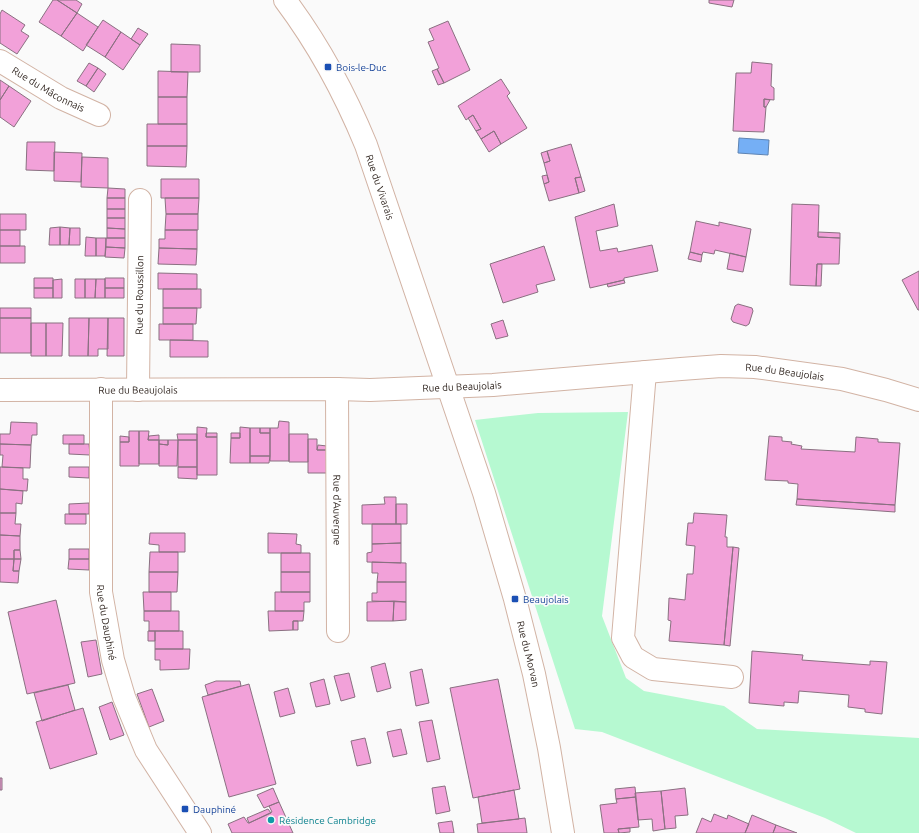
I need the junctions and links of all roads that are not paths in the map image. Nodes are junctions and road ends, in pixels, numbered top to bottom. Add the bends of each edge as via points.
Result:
1 (284, 0) edge
2 (0, 61) edge
3 (99, 115) dead end
4 (140, 200) dead end
5 (645, 372) junction
6 (448, 387) junction
7 (101, 389) junction
8 (338, 389) junction
9 (0, 390) edge
10 (138, 390) junction
11 (919, 400) edge
12 (338, 631) dead end
13 (732, 677) dead end
14 (200, 833) edge
15 (563, 833) edge

1 - 6 street, Rue du Vivarais via 296,14 328,67 360,131
2 - 3 street, Rue du Mâconnais via 61,98
4 - 10 street, Rue du Roussillon
5 - 6 street, Rue du Beaujolais
5 - 11 street, Rue du Beaujolais via 721,366 755,367 842,379
5 - 13 street via 623,638 633,657 653,669
6 - 8 street, Rue du Beaujolais
6 - 15 street, Rue du Morvan via 484,493 522,624 550,748
7 - 9 street, Rue du Beaujolais
7 - 10 street, Rue du Beaujolais
7 - 14 street, Rue du Dauphiné via 101,592 113,660 124,697 146,750
8 - 10 street, Rue du Beaujolais
8 - 12 street, Rue d'Auvergne

